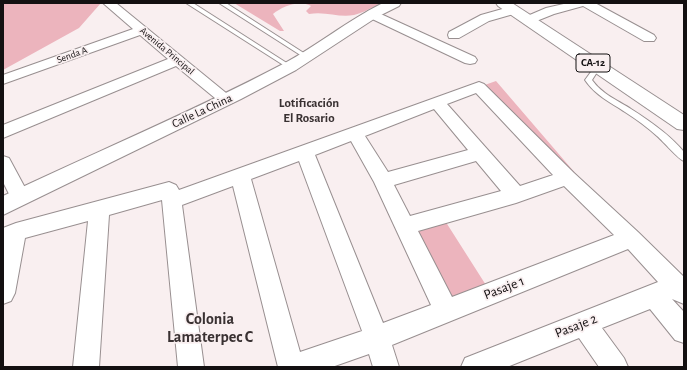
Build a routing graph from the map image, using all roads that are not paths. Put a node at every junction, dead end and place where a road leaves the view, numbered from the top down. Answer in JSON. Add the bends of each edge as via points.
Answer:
{"nodes":[{"id":1,"x":109,"y":3,"type":"edge"},
{"id":2,"x":189,"y":3,"type":"edge"},
{"id":3,"x":222,"y":3,"type":"edge"},
{"id":4,"x":394,"y":3,"type":"edge"},
{"id":5,"x":582,"y":3,"type":"edge"},
{"id":6,"x":586,"y":3,"type":"edge"},
{"id":7,"x":508,"y":6,"type":"edge"},
{"id":8,"x":372,"y":14,"type":"junction"},
{"id":9,"x":529,"y":20,"type":"junction"},
{"id":10,"x":142,"y":30,"type":"junction"},
{"id":11,"x":454,"y":35,"type":"dead end"},
{"id":12,"x":649,"y":38,"type":"dead end"},
{"id":13,"x":307,"y":57,"type":"junction"},
{"id":14,"x":177,"y":60,"type":"junction"},
{"id":15,"x":470,"y":60,"type":"dead end"},
{"id":16,"x":598,"y":66,"type":"junction"},
{"id":17,"x":290,"y":67,"type":"junction"},
{"id":18,"x":3,"y":80,"type":"edge"},
{"id":19,"x":226,"y":100,"type":"junction"},
{"id":20,"x":437,"y":102,"type":"junction"},
{"id":21,"x":684,"y":124,"type":"edge"},
{"id":22,"x":3,"y":132,"type":"edge"},
{"id":23,"x":355,"y":133,"type":"junction"},
{"id":24,"x":305,"y":152,"type":"junction"},
{"id":25,"x":480,"y":153,"type":"junction"},
{"id":26,"x":684,"y":158,"type":"edge"},
{"id":27,"x":3,"y":163,"type":"edge"},
{"id":28,"x":240,"y":175,"type":"junction"},
{"id":29,"x":567,"y":178,"type":"junction"},
{"id":30,"x":383,"y":181,"type":"junction"},
{"id":31,"x":516,"y":195,"type":"junction"},
{"id":32,"x":20,"y":197,"type":"junction"},
{"id":33,"x":172,"y":201,"type":"junction"},
{"id":34,"x":3,"y":206,"type":"edge"},
{"id":35,"x":99,"y":208,"type":"junction"},
{"id":36,"x":404,"y":226,"type":"junction"},
{"id":37,"x":10,"y":235,"type":"edge"},
{"id":38,"x":631,"y":238,"type":"junction"},
{"id":39,"x":680,"y":289,"type":"edge"},
{"id":40,"x":3,"y":293,"type":"edge"},
{"id":41,"x":654,"y":296,"type":"junction"},
{"id":42,"x":446,"y":310,"type":"junction"},
{"id":43,"x":583,"y":323,"type":"junction"},
{"id":44,"x":684,"y":332,"type":"edge"},
{"id":45,"x":377,"y":338,"type":"junction"},
{"id":46,"x":511,"y":360,"type":"edge"},
{"id":47,"x":86,"y":367,"type":"edge"},
{"id":48,"x":191,"y":367,"type":"edge"},
{"id":49,"x":291,"y":367,"type":"edge"},
{"id":50,"x":295,"y":367,"type":"edge"},
{"id":51,"x":386,"y":367,"type":"edge"},
{"id":52,"x":474,"y":367,"type":"edge"},
{"id":53,"x":615,"y":367,"type":"edge"}],
"edges":[{"from":1,"to":10,"type":"street","name":"Avenida Principal"},
{"from":2,"to":17,"type":"lane"},
{"from":3,"to":13,"type":"lane"},
{"from":4,"to":8,"type":"main road","name":"Calle La China"},
{"from":5,"to":9,"type":"street","via":[[550,11]]},
{"from":6,"to":12,"type":"street"},
{"from":7,"to":9,"type":"main road","number":"CA-12"},
{"from":7,"to":11,"type":"street"},
{"from":8,"to":13,"type":"main road","name":"Calle La China"},
{"from":8,"to":15,"type":"street"},
{"from":9,"to":16,"type":"main road","number":"CA-12"},
{"from":10,"to":14,"type":"street","name":"Avenida Principal"},
{"from":10,"to":18,"type":"street","name":"Senda A"},
{"from":13,"to":17,"type":"main road","name":"Calle La China"},
{"from":14,"to":19,"type":"street","name":"Avenida Principal"},
{"from":14,"to":22,"type":"street"},
{"from":16,"to":21,"type":"main road","number":"CA-12"},
{"from":16,"to":26,"type":"lane","via":[[588,80],[593,89],[634,114],[673,145]]},
{"from":17,"to":19,"type":"main road","name":"Calle La China"},
{"from":19,"to":32,"type":"main road","name":"Calle La China"},
{"from":20,"to":23,"type":"street"},
{"from":20,"to":25,"type":"street"},
{"from":20,"to":29,"type":"street","via":[[479,87]]},
{"from":23,"to":24,"type":"street"},
{"from":23,"to":30,"type":"street"},
{"from":24,"to":28,"type":"street"},
{"from":24,"to":45,"type":"street"},
{"from":25,"to":30,"type":"street"},
{"from":25,"to":31,"type":"street"},
{"from":27,"to":32,"type":"street"},
{"from":28,"to":33,"type":"street"},
{"from":28,"to":49,"type":"street"},
{"from":29,"to":31,"type":"street"},
{"from":29,"to":38,"type":"street"},
{"from":30,"to":36,"type":"street"},
{"from":31,"to":36,"type":"street"},
{"from":32,"to":34,"type":"main road","name":"Calle La China"},
{"from":33,"to":35,"type":"street","via":[[168,190]]},
{"from":33,"to":48,"type":"street"},
{"from":35,"to":37,"type":"street"},
{"from":35,"to":47,"type":"street"},
{"from":36,"to":42,"type":"street"},
{"from":37,"to":40,"type":"street"},
{"from":38,"to":39,"type":"street"},
{"from":38,"to":42,"type":"street","name":"Pasaje 1"},
{"from":39,"to":41,"type":"street","name":"Pasaje 2"},
{"from":41,"to":43,"type":"street","name":"Pasaje 2"},
{"from":41,"to":44,"type":"street"},
{"from":42,"to":45,"type":"street","name":"Pasaje 1"},
{"from":43,"to":46,"type":"street","name":"Pasaje 2"},
{"from":43,"to":53,"type":"street"},
{"from":45,"to":50,"type":"street","name":"Pasaje 1"},
{"from":45,"to":51,"type":"street"},
{"from":46,"to":52,"type":"street","name":"Pasaje 2"}]}
